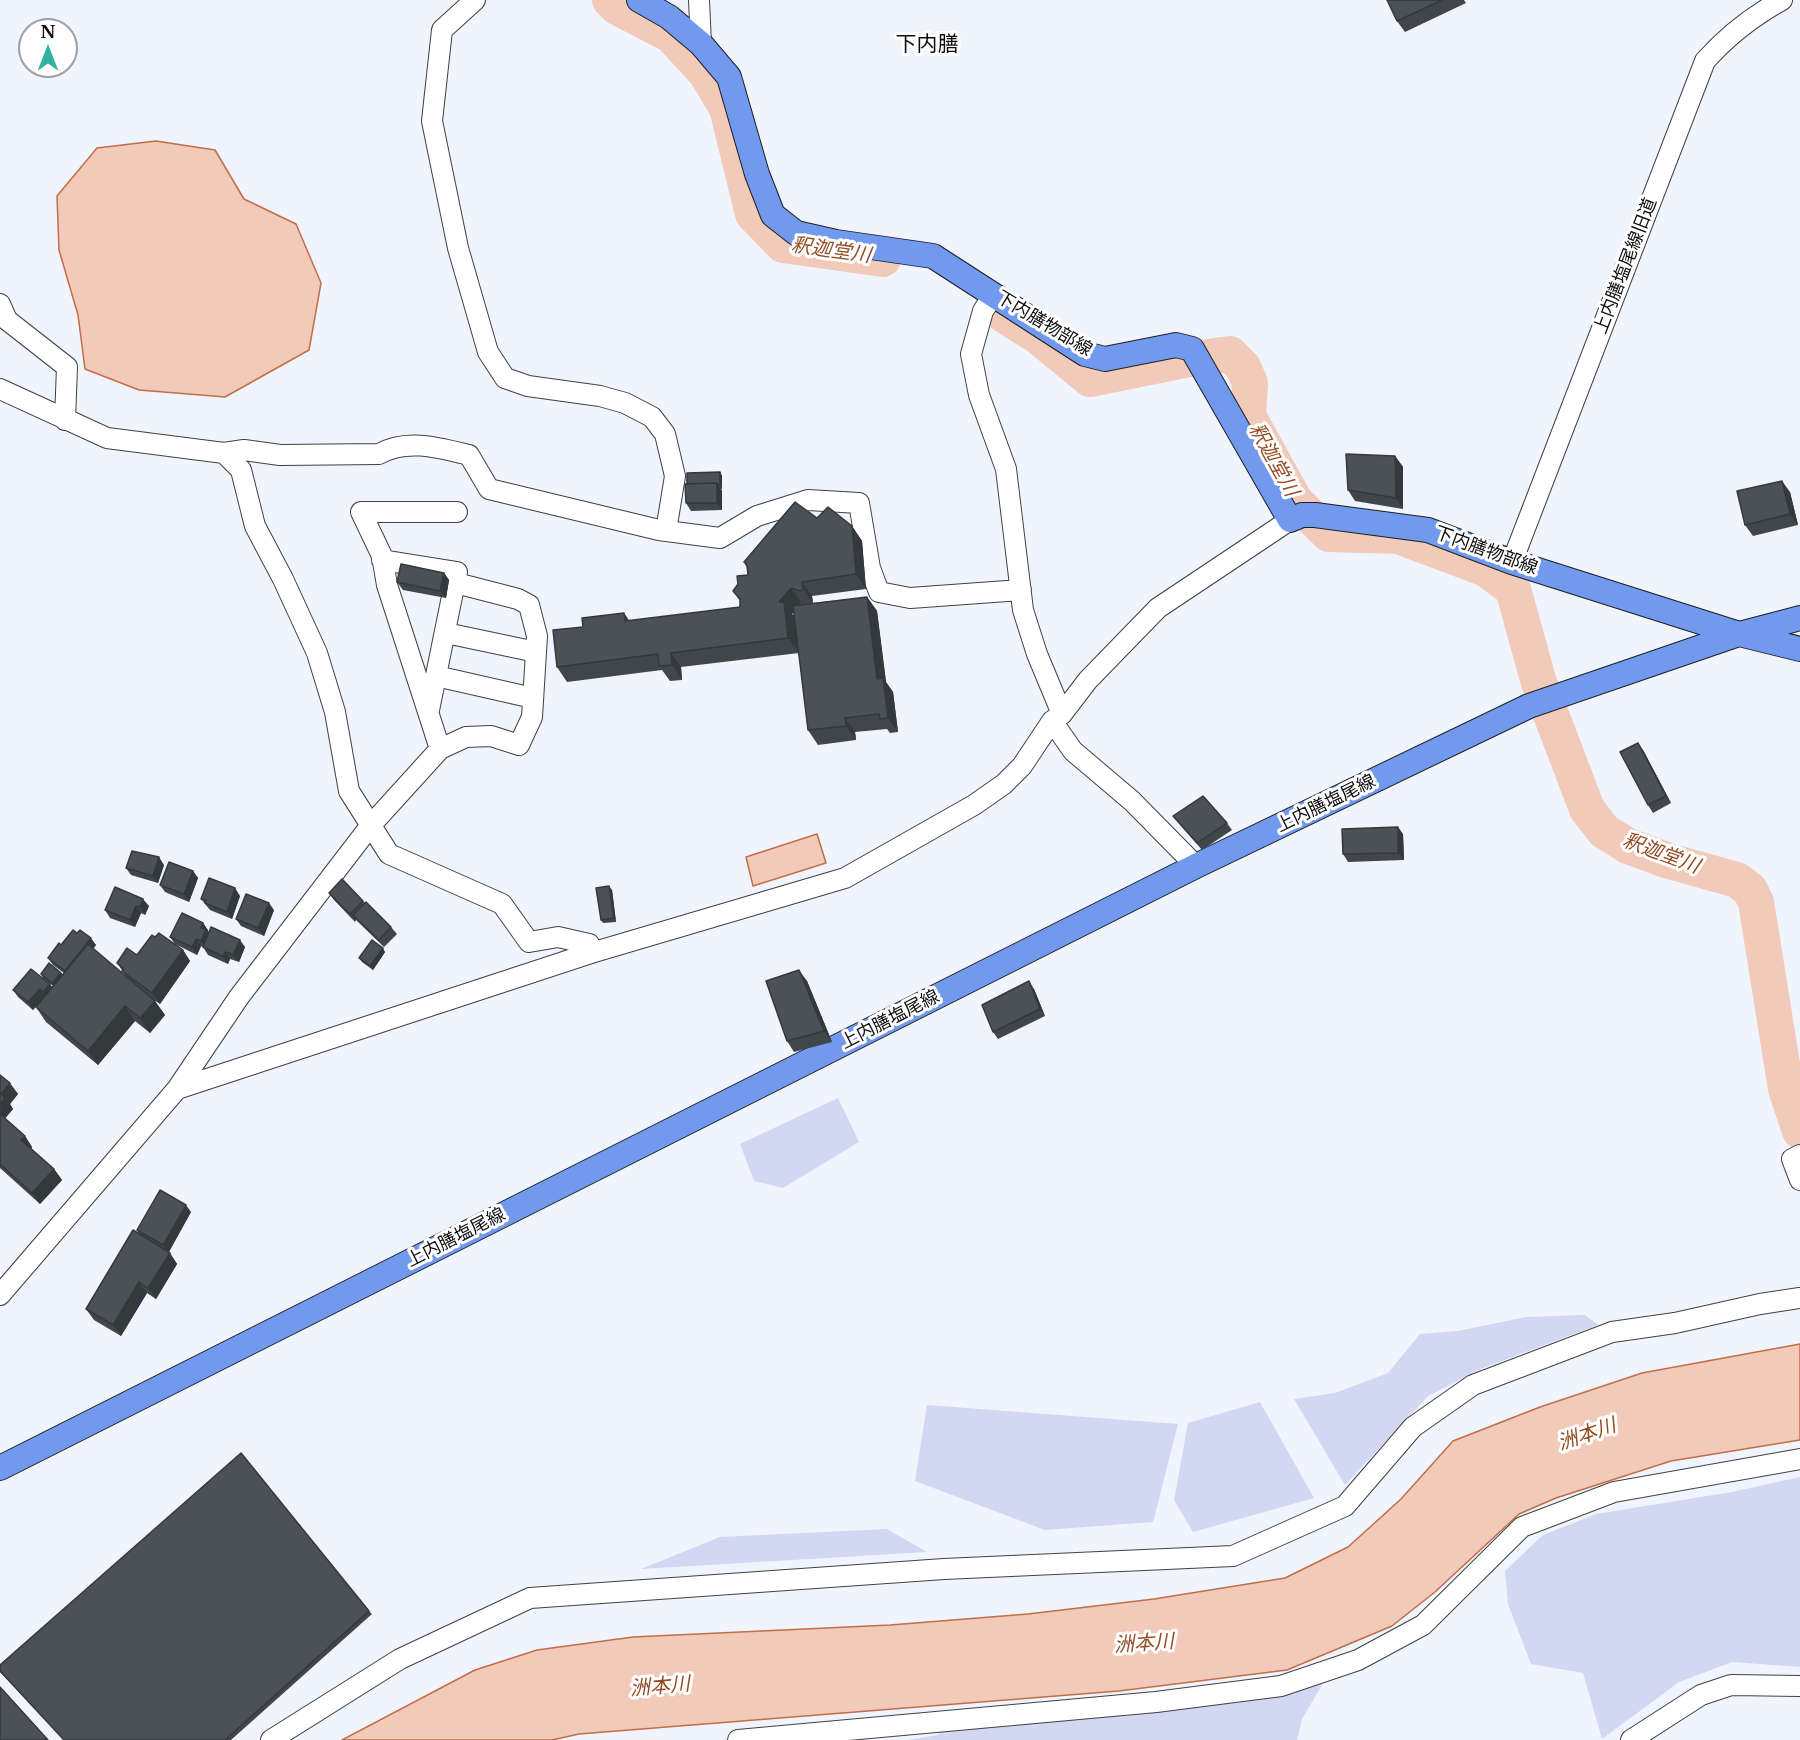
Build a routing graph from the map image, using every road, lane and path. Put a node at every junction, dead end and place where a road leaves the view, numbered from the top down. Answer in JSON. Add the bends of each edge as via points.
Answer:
{"nodes":[{"id":1,"x":475,"y":0,"type":"edge"},
{"id":2,"x":639,"y":0,"type":"edge"},
{"id":3,"x":699,"y":0,"type":"edge"},
{"id":4,"x":1782,"y":0,"type":"edge"},
{"id":5,"x":1747,"y":9,"type":"edge"},
{"id":6,"x":701,"y":44,"type":"junction"},
{"id":7,"x":990,"y":301,"type":"junction"},
{"id":8,"x":0,"y":304,"type":"edge"},
{"id":9,"x":0,"y":389,"type":"edge"},
{"id":10,"x":65,"y":420,"type":"junction"},
{"id":11,"x":224,"y":453,"type":"junction"},
{"id":12,"x":457,"y":512,"type":"dead end"},
{"id":13,"x":1303,"y":517,"type":"junction"},
{"id":14,"x":666,"y":531,"type":"junction"},
{"id":15,"x":382,"y":560,"type":"junction"},
{"id":16,"x":1512,"y":562,"type":"junction"},
{"id":17,"x":456,"y":583,"type":"junction"},
{"id":18,"x":1021,"y":590,"type":"junction"},
{"id":19,"x":1800,"y":618,"type":"edge"},
{"id":20,"x":446,"y":633,"type":"junction"},
{"id":21,"x":1739,"y":634,"type":"junction"},
{"id":22,"x":1800,"y":649,"type":"edge"},
{"id":23,"x":536,"y":652,"type":"junction"},
{"id":24,"x":436,"y":676,"type":"junction"},
{"id":25,"x":533,"y":698,"type":"junction"},
{"id":26,"x":428,"y":713,"type":"junction"},
{"id":27,"x":1057,"y":718,"type":"junction"},
{"id":28,"x":440,"y":749,"type":"junction"},
{"id":29,"x":371,"y":825,"type":"junction"},
{"id":30,"x":1196,"y":866,"type":"junction"},
{"id":31,"x":591,"y":953,"type":"junction"},
{"id":32,"x":177,"y":1089,"type":"junction"},
{"id":33,"x":1796,"y":1157,"type":"edge"},
{"id":34,"x":1800,"y":1180,"type":"edge"},
{"id":35,"x":0,"y":1295,"type":"edge"},
{"id":36,"x":1800,"y":1298,"type":"edge"},
{"id":37,"x":1800,"y":1459,"type":"edge"},
{"id":38,"x":0,"y":1468,"type":"edge"},
{"id":39,"x":1800,"y":1686,"type":"edge"},
{"id":40,"x":271,"y":1740,"type":"edge"},
{"id":41,"x":738,"y":1740,"type":"edge"},
{"id":42,"x":1631,"y":1740,"type":"edge"}],
"edges":[{"from":1,"to":14,"type":"street","via":[[442,30],[432,121],[458,248],[488,352],[505,378],[528,386],[600,396],[652,417],[665,434],[675,476]]},
{"from":2,"to":6,"type":"main road","name":"下内膳物部線","via":[[669,16]]},
{"from":3,"to":6,"type":"street"},
{"from":4,"to":5,"type":"street","name":"上内膳塩尾線旧道"},
{"from":5,"to":16,"type":"street","name":"上内膳塩尾線旧道","via":[[1705,61]]},
{"from":6,"to":7,"type":"main road","name":"下内膳物部線","via":[[729,77],[756,174],[773,215],[796,232],[933,256]]},
{"from":7,"to":13,"type":"main road","name":"下内膳物部線","via":[[1085,354],[1105,359],[1176,345],[1198,358]]},
{"from":7,"to":18,"type":"street","via":[[971,354],[979,396],[1006,469]]},
{"from":8,"to":10,"type":"street","via":[[7,320],[67,367]]},
{"from":9,"to":10,"type":"street"},
{"from":10,"to":11,"type":"street","via":[[107,438]]},
{"from":11,"to":14,"type":"street","via":[[244,450],[280,455],[379,454],[393,446],[430,446],[469,454],[489,489]]},
{"from":11,"to":29,"type":"street","via":[[241,470],[255,526],[317,653],[335,712],[349,791]]},
{"from":12,"to":15,"type":"street","via":[[361,512]]},
{"from":13,"to":16,"type":"main road","name":"下内膳物部線","via":[[1428,530]]},
{"from":13,"to":27,"type":"street","via":[[1158,608]]},
{"from":14,"to":18,"type":"street","via":[[720,538],[756,516],[808,500],[859,503],[870,568],[879,592],[910,598]]},
{"from":15,"to":17,"type":"street","via":[[456,572]]},
{"from":15,"to":26,"type":"street"},
{"from":16,"to":21,"type":"main road","name":"下内膳物部線"},
{"from":17,"to":20,"type":"street"},
{"from":17,"to":23,"type":"street","via":[[530,605],[537,636]]},
{"from":18,"to":27,"type":"street","via":[[1023,610]]},
{"from":19,"to":21,"type":"main road","name":"上内膳塩尾線"},
{"from":20,"to":23,"type":"street"},
{"from":20,"to":24,"type":"street"},
{"from":21,"to":22,"type":"main road","name":"下内膳物部線"},
{"from":21,"to":30,"type":"main road","name":"上内膳塩尾線","via":[[1529,706]]},
{"from":23,"to":25,"type":"street"},
{"from":24,"to":25,"type":"street"},
{"from":24,"to":26,"type":"street"},
{"from":25,"to":28,"type":"street","via":[[532,717],[519,745],[491,736],[466,737]]},
{"from":26,"to":28,"type":"street"},
{"from":27,"to":30,"type":"street","via":[[1073,751],[1132,801]]},
{"from":27,"to":31,"type":"street","via":[[1005,784],[845,878]]},
{"from":28,"to":29,"type":"street"},
{"from":29,"to":31,"type":"street","via":[[388,854],[502,904],[530,942],[558,937],[590,944]]},
{"from":29,"to":32,"type":"street","via":[[238,997]]},
{"from":30,"to":38,"type":"main road","name":"上内膳塩尾線"},
{"from":31,"to":32,"type":"street"},
{"from":32,"to":35,"type":"street"},
{"from":33,"to":34,"type":"street"},
{"from":36,"to":40,"type":"street","via":[[1612,1332],[1473,1385],[1413,1427],[1345,1506],[1233,1556],[944,1569],[530,1598],[400,1659]]},
{"from":37,"to":41,"type":"street","via":[[1614,1492],[1522,1527],[1423,1625],[1358,1660],[1281,1686],[1156,1702]]},
{"from":39,"to":42,"type":"street","via":[[1731,1685],[1701,1695]]}]}
